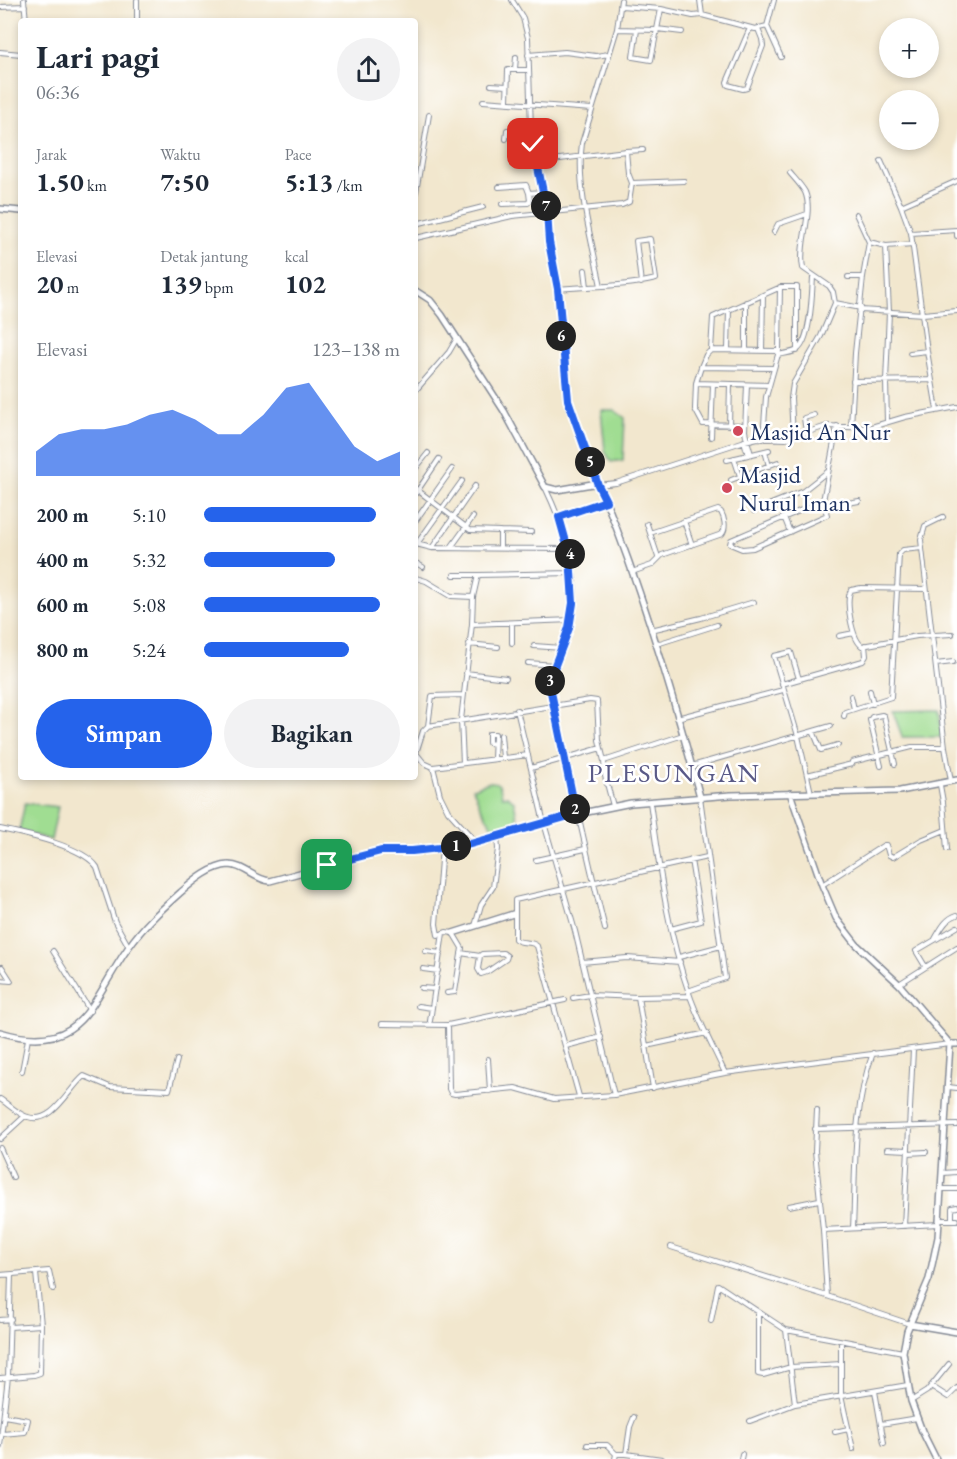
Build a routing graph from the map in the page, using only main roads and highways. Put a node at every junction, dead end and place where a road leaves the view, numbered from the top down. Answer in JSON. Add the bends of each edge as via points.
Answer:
{"nodes":[{"id":1,"x":0,"y":209,"type":"edge"},
{"id":2,"x":18,"y":211,"type":"edge"},
{"id":3,"x":418,"y":293,"type":"edge"},
{"id":4,"x":954,"y":781,"type":"edge"},
{"id":5,"x":789,"y":793,"type":"junction"},
{"id":6,"x":700,"y":797,"type":"junction"},
{"id":7,"x":513,"y":914,"type":"road end"},
{"id":8,"x":453,"y":933,"type":"road end"},
{"id":9,"x":0,"y":1032,"type":"edge"},
{"id":10,"x":954,"y":1044,"type":"edge"},
{"id":11,"x":910,"y":1324,"type":"junction"},
{"id":12,"x":957,"y":1332,"type":"edge"},
{"id":13,"x":936,"y":1459,"type":"edge"}],
"edges":[{"from":1,"to":2,"type":"main road"},
{"from":3,"to":6,"type":"main road","via":[[434,305],[504,411],[545,487],[557,490],[598,485],[632,572]]},
{"from":4,"to":5,"type":"main road","via":[[900,791]]},
{"from":5,"to":6,"type":"main road"},
{"from":5,"to":10,"type":"main road","via":[[822,885],[844,929]]},
{"from":6,"to":9,"type":"main road","via":[[576,814],[477,843],[381,851],[266,881],[237,866],[220,867],[196,879],[154,917],[129,947],[90,1011],[71,1029],[46,1039]]},
{"from":7,"to":8,"type":"main road"},
{"from":10,"to":11,"type":"main road","via":[[940,1222],[929,1279]]},
{"from":11,"to":12,"type":"main road"},
{"from":11,"to":13,"type":"main road","via":[[903,1352],[911,1401]]}]}
